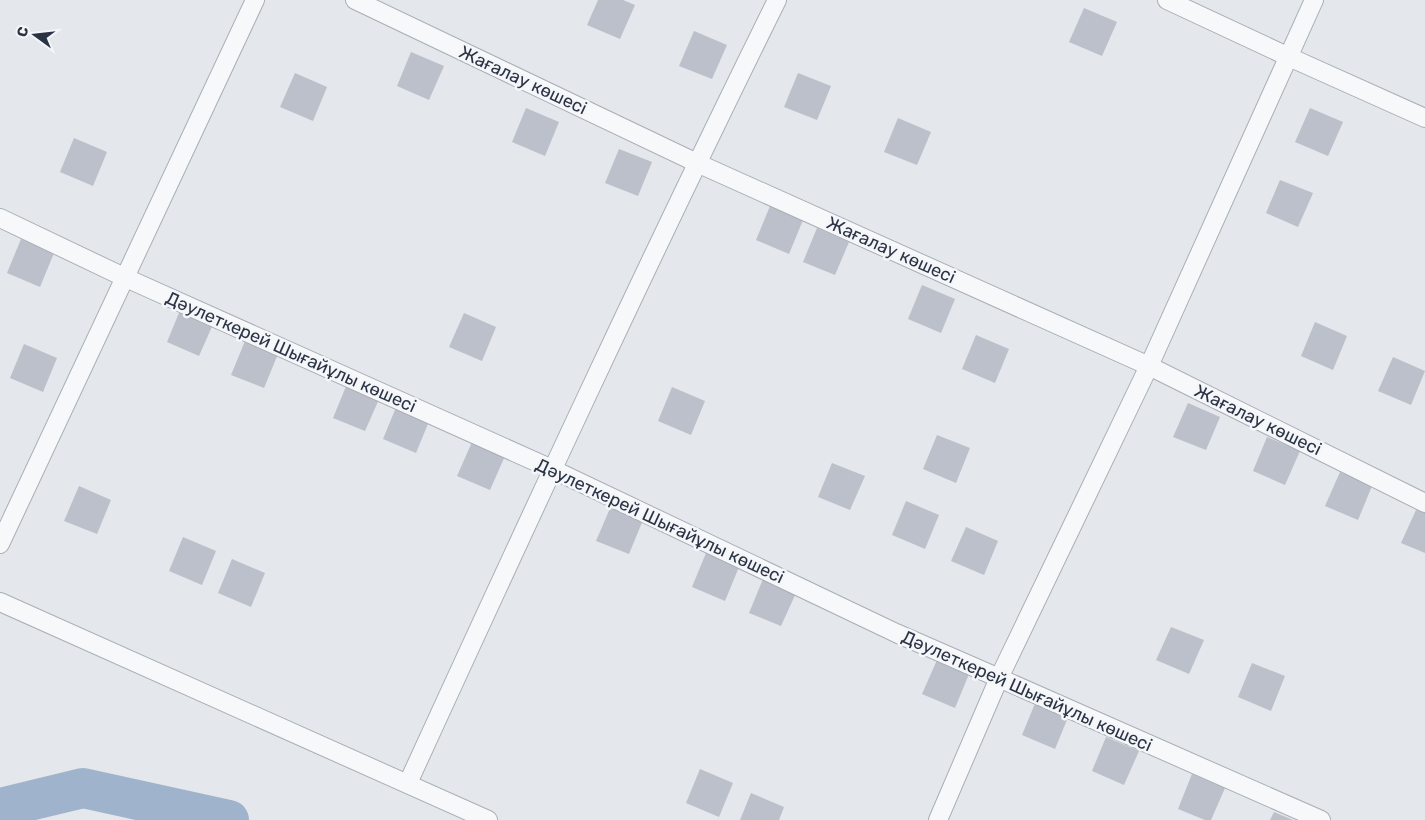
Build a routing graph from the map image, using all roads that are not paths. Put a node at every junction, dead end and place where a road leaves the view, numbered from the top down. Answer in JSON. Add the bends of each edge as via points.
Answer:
{"nodes":[{"id":1,"x":255,"y":0,"type":"edge"},
{"id":2,"x":355,"y":0,"type":"edge"},
{"id":3,"x":777,"y":0,"type":"edge"},
{"id":4,"x":1167,"y":0,"type":"edge"},
{"id":5,"x":1314,"y":0,"type":"edge"},
{"id":6,"x":1289,"y":57,"type":"junction"},
{"id":7,"x":1425,"y":118,"type":"edge"},
{"id":8,"x":697,"y":163,"type":"junction"},
{"id":9,"x":0,"y":218,"type":"edge"},
{"id":10,"x":126,"y":278,"type":"junction"},
{"id":11,"x":1149,"y":366,"type":"junction"},
{"id":12,"x":552,"y":469,"type":"junction"},
{"id":13,"x":1425,"y":503,"type":"edge"},
{"id":14,"x":0,"y":544,"type":"edge"},
{"id":15,"x":0,"y":602,"type":"edge"},
{"id":16,"x":999,"y":678,"type":"junction"},
{"id":17,"x":408,"y":783,"type":"junction"},
{"id":18,"x":488,"y":820,"type":"edge"},
{"id":19,"x":938,"y":820,"type":"edge"},
{"id":20,"x":1321,"y":820,"type":"edge"}],
"edges":[{"from":1,"to":10,"type":"street"},
{"from":2,"to":8,"type":"street","name":"Жағалау көшесі"},
{"from":3,"to":8,"type":"street"},
{"from":4,"to":6,"type":"street"},
{"from":5,"to":6,"type":"street"},
{"from":6,"to":7,"type":"street"},
{"from":6,"to":11,"type":"street"},
{"from":8,"to":11,"type":"street","name":"Жағалау көшесі"},
{"from":8,"to":12,"type":"street"},
{"from":9,"to":10,"type":"street","name":"Дәулеткерей Шығайұлы көшесі"},
{"from":10,"to":12,"type":"street","name":"Дәулеткерей Шығайұлы көшесі"},
{"from":10,"to":14,"type":"street"},
{"from":11,"to":13,"type":"street","name":"Жағалау көшесі"},
{"from":11,"to":16,"type":"street"},
{"from":12,"to":16,"type":"street","name":"Дәулеткерей Шығайұлы көшесі","via":[[896,633]]},
{"from":12,"to":17,"type":"street"},
{"from":15,"to":17,"type":"street"},
{"from":16,"to":19,"type":"street"},
{"from":16,"to":20,"type":"street","name":"Дәулеткерей Шығайұлы көшесі"},
{"from":17,"to":18,"type":"street"}]}
